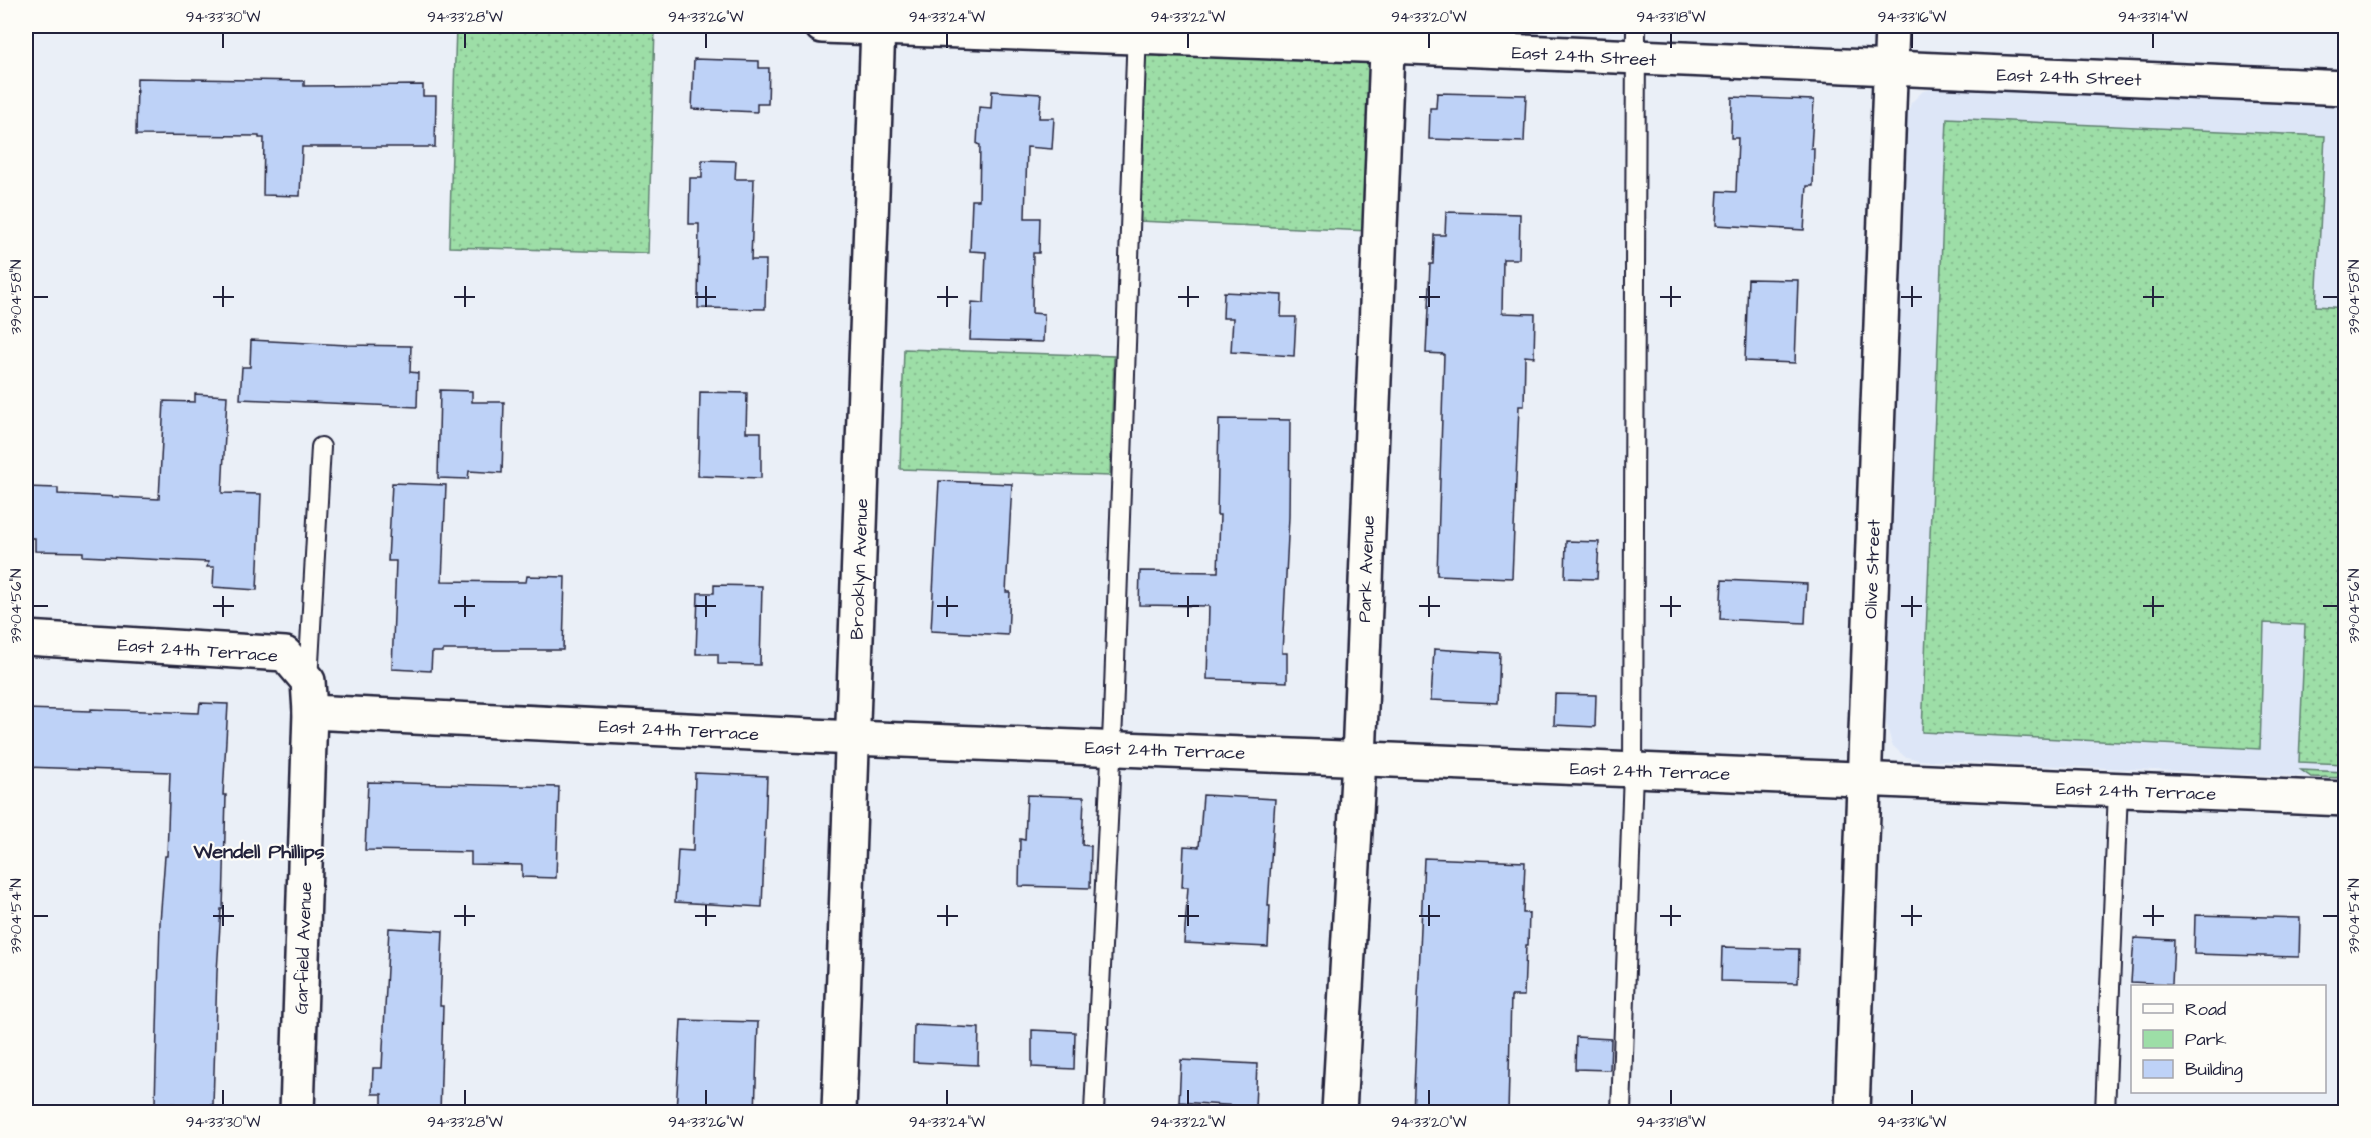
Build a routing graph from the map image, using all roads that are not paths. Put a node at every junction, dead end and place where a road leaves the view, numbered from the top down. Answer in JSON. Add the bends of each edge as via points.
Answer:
{"nodes":[{"id":1,"x":822,"y":26,"type":"edge"},
{"id":2,"x":1636,"y":26,"type":"edge"},
{"id":3,"x":1892,"y":26,"type":"edge"},
{"id":4,"x":878,"y":27,"type":"edge"},
{"id":5,"x":1137,"y":32,"type":"edge"},
{"id":6,"x":1388,"y":36,"type":"edge"},
{"id":7,"x":1635,"y":58,"type":"junction"},
{"id":8,"x":1890,"y":70,"type":"junction"},
{"id":9,"x":2346,"y":88,"type":"edge"},
{"id":10,"x":321,"y":447,"type":"dead end"},
{"id":11,"x":26,"y":638,"type":"edge"},
{"id":12,"x":309,"y":697,"type":"junction"},
{"id":13,"x":853,"y":738,"type":"junction"},
{"id":14,"x":1112,"y":748,"type":"junction"},
{"id":15,"x":1359,"y":759,"type":"junction"},
{"id":16,"x":1633,"y":771,"type":"junction"},
{"id":17,"x":1864,"y":780,"type":"junction"},
{"id":18,"x":2118,"y":790,"type":"junction"},
{"id":19,"x":2346,"y":799,"type":"edge"},
{"id":20,"x":297,"y":1113,"type":"edge"},
{"id":21,"x":839,"y":1113,"type":"edge"},
{"id":22,"x":1094,"y":1113,"type":"edge"},
{"id":23,"x":1339,"y":1113,"type":"edge"},
{"id":24,"x":1621,"y":1113,"type":"edge"},
{"id":25,"x":1852,"y":1113,"type":"edge"},
{"id":26,"x":2104,"y":1113,"type":"edge"}],
"edges":[{"from":1,"to":4,"type":"street","name":"East 24th Street"},
{"from":2,"to":7,"type":"lane"},
{"from":3,"to":8,"type":"street","name":"Olive Street"},
{"from":4,"to":5,"type":"street","name":"East 24th Street"},
{"from":4,"to":13,"type":"street","name":"Brooklyn Avenue"},
{"from":5,"to":6,"type":"street","name":"East 24th Street"},
{"from":5,"to":14,"type":"lane"},
{"from":6,"to":7,"type":"street","name":"East 24th Street"},
{"from":6,"to":15,"type":"street","name":"Park Avenue"},
{"from":7,"to":8,"type":"street","name":"East 24th Street"},
{"from":7,"to":16,"type":"lane"},
{"from":8,"to":9,"type":"street","name":"East 24th Street"},
{"from":8,"to":17,"type":"street","name":"Olive Street"},
{"from":10,"to":12,"type":"lane"},
{"from":11,"to":12,"type":"street","name":"East 24th Terrace","via":[[285,654]]},
{"from":12,"to":13,"type":"street","name":"East 24th Terrace"},
{"from":12,"to":20,"type":"street","name":"Garfield Avenue"},
{"from":13,"to":14,"type":"street","name":"East 24th Terrace"},
{"from":13,"to":21,"type":"street","name":"Brooklyn Avenue"},
{"from":14,"to":15,"type":"street","name":"East 24th Terrace"},
{"from":14,"to":22,"type":"lane"},
{"from":15,"to":16,"type":"street","name":"East 24th Terrace"},
{"from":15,"to":23,"type":"street","name":"Park Avenue"},
{"from":16,"to":17,"type":"street","name":"East 24th Terrace"},
{"from":16,"to":24,"type":"lane"},
{"from":17,"to":18,"type":"street","name":"East 24th Terrace"},
{"from":17,"to":25,"type":"street","name":"Olive Street"},
{"from":18,"to":19,"type":"street","name":"East 24th Terrace"},
{"from":18,"to":26,"type":"lane"}]}
